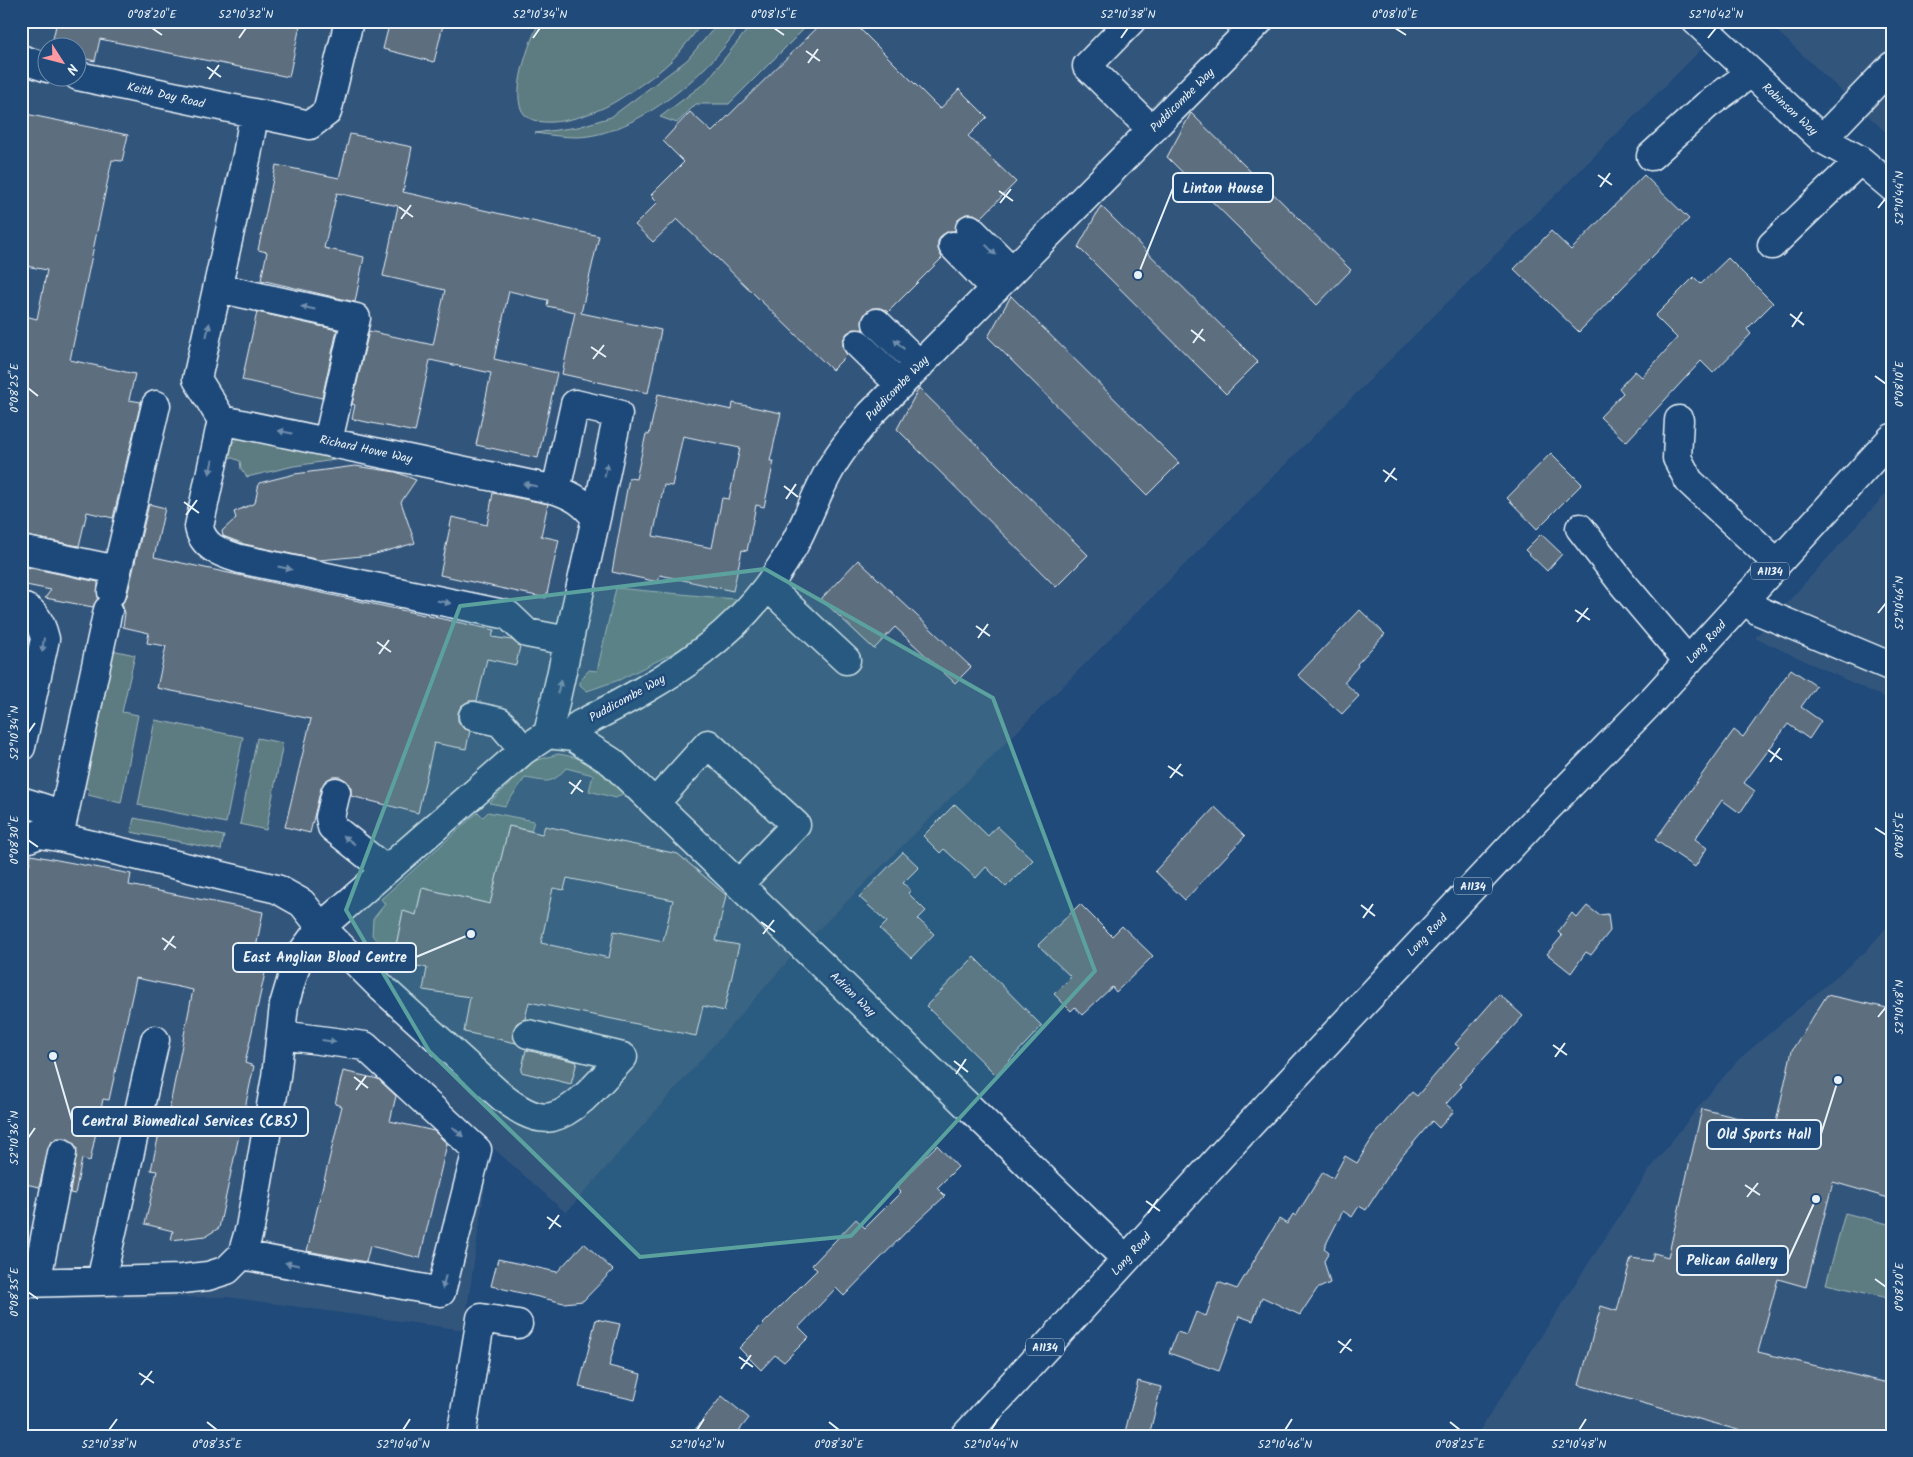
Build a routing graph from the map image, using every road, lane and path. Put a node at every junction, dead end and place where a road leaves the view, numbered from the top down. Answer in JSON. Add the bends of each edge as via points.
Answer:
{"nodes":[{"id":1,"x":349,"y":21,"type":"edge"},
{"id":2,"x":1131,"y":21,"type":"edge"},
{"id":3,"x":1259,"y":21,"type":"edge"},
{"id":4,"x":1696,"y":21,"type":"edge"},
{"id":5,"x":21,"y":59,"type":"edge"},
{"id":6,"x":38,"y":65,"type":"edge"},
{"id":7,"x":1892,"y":66,"type":"edge"},
{"id":8,"x":1751,"y":73,"type":"junction"},
{"id":9,"x":88,"y":78,"type":"edge"},
{"id":10,"x":254,"y":115,"type":"junction"},
{"id":11,"x":1152,"y":130,"type":"junction"},
{"id":12,"x":1822,"y":139,"type":"junction"},
{"id":13,"x":1651,"y":156,"type":"dead end"},
{"id":14,"x":1860,"y":160,"type":"junction"},
{"id":15,"x":1892,"y":187,"type":"edge"},
{"id":16,"x":962,"y":238,"type":"dead end"},
{"id":17,"x":1772,"y":245,"type":"dead end"},
{"id":18,"x":1004,"y":280,"type":"junction"},
{"id":19,"x":218,"y":288,"type":"junction"},
{"id":20,"x":878,"y":323,"type":"dead end"},
{"id":21,"x":858,"y":344,"type":"dead end"},
{"id":22,"x":920,"y":365,"type":"junction"},
{"id":23,"x":900,"y":385,"type":"junction"},
{"id":24,"x":156,"y":405,"type":"dead end"},
{"id":25,"x":222,"y":420,"type":"junction"},
{"id":26,"x":1679,"y":420,"type":"dead end"},
{"id":27,"x":1892,"y":438,"type":"edge"},
{"id":28,"x":328,"y":441,"type":"junction"},
{"id":29,"x":556,"y":490,"type":"junction"},
{"id":30,"x":596,"y":518,"type":"junction"},
{"id":31,"x":1580,"y":528,"type":"dead end"},
{"id":32,"x":21,"y":550,"type":"edge"},
{"id":33,"x":1777,"y":563,"type":"junction"},
{"id":34,"x":768,"y":587,"type":"junction"},
{"id":35,"x":112,"y":591,"type":"junction"},
{"id":36,"x":1745,"y":599,"type":"junction"},
{"id":37,"x":21,"y":607,"type":"edge"},
{"id":38,"x":568,"y":641,"type":"junction"},
{"id":39,"x":846,"y":660,"type":"dead end"},
{"id":40,"x":1688,"y":661,"type":"junction"},
{"id":41,"x":1892,"y":668,"type":"edge"},
{"id":42,"x":473,"y":716,"type":"dead end"},
{"id":43,"x":560,"y":736,"type":"junction"},
{"id":44,"x":21,"y":747,"type":"edge"},
{"id":45,"x":524,"y":750,"type":"junction"},
{"id":46,"x":336,"y":792,"type":"dead end"},
{"id":47,"x":21,"y":801,"type":"edge"},
{"id":48,"x":655,"y":802,"type":"junction"},
{"id":49,"x":59,"y":836,"type":"junction"},
{"id":50,"x":21,"y":841,"type":"edge"},
{"id":51,"x":386,"y":870,"type":"junction"},
{"id":52,"x":740,"y":883,"type":"junction"},
{"id":53,"x":321,"y":927,"type":"junction"},
{"id":54,"x":528,"y":1034,"type":"dead end"},
{"id":55,"x":281,"y":1035,"type":"junction"},
{"id":56,"x":155,"y":1040,"type":"dead end"},
{"id":57,"x":62,"y":1154,"type":"dead end"},
{"id":58,"x":242,"y":1254,"type":"junction"},
{"id":59,"x":1126,"y":1259,"type":"junction"},
{"id":60,"x":101,"y":1281,"type":"junction"},
{"id":61,"x":29,"y":1283,"type":"edge"},
{"id":62,"x":518,"y":1324,"type":"dead end"},
{"id":63,"x":461,"y":1436,"type":"edge"},
{"id":64,"x":965,"y":1436,"type":"edge"}],
"edges":[{"from":1,"to":10,"type":"main road","name":"Keith Day Road","via":[[326,112],[310,125]]},
{"from":2,"to":11,"type":"main road","via":[[1087,66]]},
{"from":3,"to":11,"type":"main road","name":"Puddicombe Way"},
{"from":4,"to":8,"type":"main road","name":"Robinson Way"},
{"from":5,"to":6,"type":"main road"},
{"from":7,"to":12,"type":"main road"},
{"from":8,"to":12,"type":"main road","name":"Robinson Way"},
{"from":8,"to":13,"type":"main road","via":[[1707,105]]},
{"from":9,"to":10,"type":"main road","name":"Keith Day Road"},
{"from":10,"to":19,"type":"main road"},
{"from":11,"to":18,"type":"main road","name":"Puddicombe Way"},
{"from":12,"to":14,"type":"main road","name":"Robinson Way"},
{"from":14,"to":15,"type":"main road","name":"Robinson Way"},
{"from":14,"to":17,"type":"main road"},
{"from":16,"to":18,"type":"main road","one_way":true},
{"from":18,"to":22,"type":"main road","name":"Puddicombe Way"},
{"from":25,"to":19,"type":"main road","one_way":true,"via":[[197,379]]},
{"from":28,"to":19,"type":"main road","one_way":true,"via":[[356,318]]},
{"from":22,"to":20,"type":"main road","one_way":true},
{"from":21,"to":23,"type":"main road"},
{"from":22,"to":23,"type":"main road","name":"Puddicombe Way"},
{"from":23,"to":34,"type":"main road","name":"Puddicombe Way","via":[[853,436],[832,466],[794,546]]},
{"from":24,"to":35,"type":"main road"},
{"from":28,"to":25,"type":"main road","name":"Richard Howe Way","one_way":true},
{"from":25,"to":38,"type":"main road","one_way":true,"via":[[199,527],[201,536],[215,550],[240,559],[508,615],[527,633]]},
{"from":26,"to":33,"type":"main road","via":[[1677,458],[1689,481]]},
{"from":27,"to":33,"type":"main road","name":"Long Road","number":"A1134"},
{"from":29,"to":28,"type":"main road","name":"Richard Howe Way","one_way":true},
{"from":29,"to":30,"type":"main road","name":"Richard Howe Way","via":[[582,502]]},
{"from":30,"to":29,"type":"main road","one_way":true,"via":[[618,414],[575,404]]},
{"from":30,"to":38,"type":"main road"},
{"from":31,"to":40,"type":"main road"},
{"from":32,"to":35,"type":"main road"},
{"from":33,"to":36,"type":"main road","name":"Long Road","number":"A1134"},
{"from":34,"to":39,"type":"main road"},
{"from":34,"to":43,"type":"main road","name":"Puddicombe Way","via":[[733,628],[687,664]]},
{"from":35,"to":49,"type":"main road"},
{"from":36,"to":40,"type":"main road","name":"Long Road","number":"A1134"},
{"from":36,"to":41,"type":"main road","via":[[1759,611]]},
{"from":37,"to":44,"type":"main road","one_way":true,"via":[[40,621],[45,639]]},
{"from":43,"to":38,"type":"main road","one_way":true},
{"from":40,"to":59,"type":"main road","name":"Long Road","number":"A1134"},
{"from":42,"to":45,"type":"main road","via":[[500,722]]},
{"from":43,"to":45,"type":"main road","name":"Puddicombe Way"},
{"from":43,"to":48,"type":"main road","name":"Adrian Way","via":[[612,762]]},
{"from":45,"to":51,"type":"main road","name":"Puddicombe Way"},
{"from":51,"to":46,"type":"main road","one_way":true,"via":[[332,827],[330,816]]},
{"from":47,"to":49,"type":"main road","via":[[46,809]]},
{"from":48,"to":52,"type":"main road","name":"Adrian Way"},
{"from":48,"to":52,"type":"main road","via":[[708,744],[796,825]]},
{"from":49,"to":50,"type":"main road","via":[[39,834]]},
{"from":49,"to":53,"type":"main road","via":[[277,889],[302,903]]},
{"from":51,"to":53,"type":"main road","name":"Puddicombe Way"},
{"from":52,"to":59,"type":"main road","name":"Adrian Way"},
{"from":53,"to":54,"type":"main road","via":[[383,989],[518,1109],[536,1116],[551,1117],[567,1110],[594,1088],[623,1056]]},
{"from":53,"to":55,"type":"main road","name":"Puddicombe Way","via":[[298,958],[284,1005]]},
{"from":55,"to":58,"type":"main road","name":"Puddicombe Way","via":[[250,1228]]},
{"from":55,"to":58,"type":"main road","one_way":true,"via":[[364,1046],[477,1150],[441,1292]]},
{"from":56,"to":60,"type":"main road"},
{"from":57,"to":61,"type":"main road"},
{"from":58,"to":60,"type":"main road","via":[[227,1270],[208,1276]]},
{"from":59,"to":64,"type":"main road","name":"Long Road","number":"A1134"},
{"from":60,"to":61,"type":"main road"},
{"from":62,"to":63,"type":"main road","via":[[481,1318]]}]}
